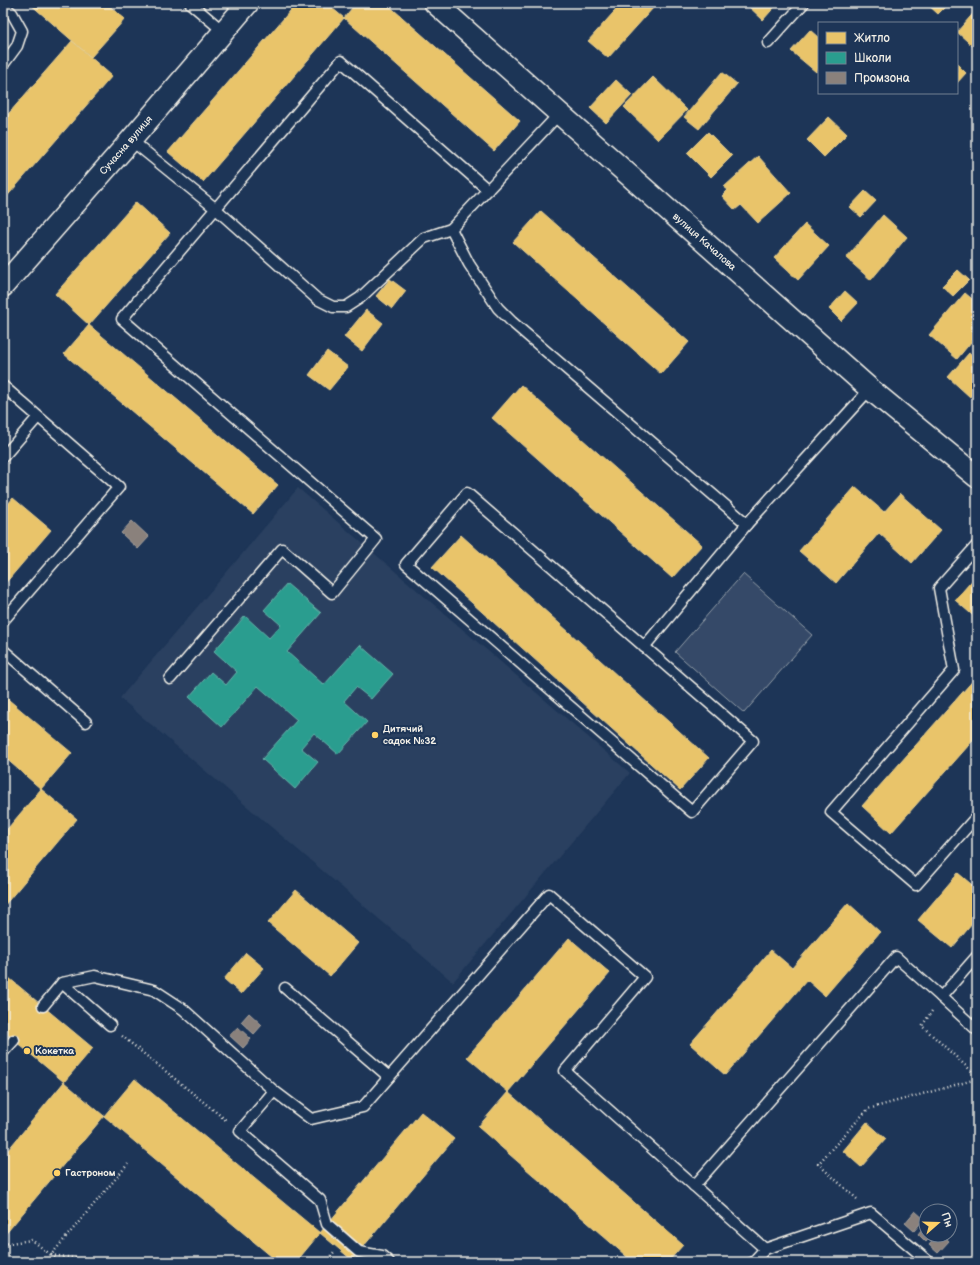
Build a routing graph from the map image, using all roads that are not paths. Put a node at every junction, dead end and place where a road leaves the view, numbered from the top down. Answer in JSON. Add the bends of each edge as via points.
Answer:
{"nodes":[{"id":1,"x":190,"y":3,"type":"edge"},
{"id":2,"x":248,"y":3,"type":"edge"},
{"id":3,"x":435,"y":3,"type":"edge"},
{"id":4,"x":804,"y":3,"type":"edge"},
{"id":5,"x":3,"y":5,"type":"edge"},
{"id":6,"x":224,"y":32,"type":"junction"},
{"id":7,"x":768,"y":43,"type":"dead end"},
{"id":8,"x":3,"y":65,"type":"edge"},
{"id":9,"x":560,"y":114,"type":"junction"},
{"id":10,"x":131,"y":140,"type":"junction"},
{"id":11,"x":488,"y":190,"type":"junction"},
{"id":12,"x":216,"y":209,"type":"junction"},
{"id":13,"x":450,"y":229,"type":"junction"},
{"id":14,"x":3,"y":286,"type":"edge"},
{"id":15,"x":3,"y":386,"type":"edge"},
{"id":16,"x":870,"y":389,"type":"junction"},
{"id":17,"x":38,"y":416,"type":"junction"},
{"id":18,"x":3,"y":457,"type":"edge"},
{"id":19,"x":977,"y":477,"type":"edge"},
{"id":20,"x":747,"y":524,"type":"junction"},
{"id":21,"x":977,"y":545,"type":"edge"},
{"id":22,"x":3,"y":621,"type":"edge"},
{"id":23,"x":644,"y":647,"type":"junction"},
{"id":24,"x":3,"y":650,"type":"edge"},
{"id":25,"x":170,"y":678,"type":"dead end"},
{"id":26,"x":86,"y":722,"type":"dead end"},
{"id":27,"x":977,"y":816,"type":"edge"},
{"id":28,"x":977,"y":956,"type":"edge"},
{"id":29,"x":62,"y":983,"type":"junction"},
{"id":30,"x":285,"y":988,"type":"dead end"},
{"id":31,"x":941,"y":997,"type":"junction"},
{"id":32,"x":43,"y":1006,"type":"dead end"},
{"id":33,"x":110,"y":1025,"type":"road end"},
{"id":34,"x":977,"y":1030,"type":"edge"},
{"id":35,"x":14,"y":1040,"type":"dead end"},
{"id":36,"x":3,"y":1052,"type":"edge"},
{"id":37,"x":389,"y":1077,"type":"junction"},
{"id":38,"x":274,"y":1091,"type":"junction"},
{"id":39,"x":694,"y":1186,"type":"junction"},
{"id":40,"x":765,"y":1249,"type":"junction"},
{"id":41,"x":389,"y":1262,"type":"edge"},
{"id":42,"x":753,"y":1262,"type":"edge"},
{"id":43,"x":929,"y":1262,"type":"edge"}],
"edges":[{"from":1,"to":6,"type":"lane"},
{"from":2,"to":6,"type":"street","name":"Сучасна вулиця"},
{"from":3,"to":9,"type":"street","name":"вулиця Качалова"},
{"from":4,"to":7,"type":"lane"},
{"from":5,"to":8,"type":"lane","via":[[12,13],[22,31],[17,46]]},
{"from":6,"to":10,"type":"street","name":"Сучасна вулиця"},
{"from":9,"to":11,"type":"lane"},
{"from":9,"to":16,"type":"street","name":"вулиця Качалова"},
{"from":10,"to":12,"type":"lane"},
{"from":10,"to":14,"type":"street","name":"Сучасна вулиця"},
{"from":11,"to":12,"type":"lane","via":[[341,61]]},
{"from":11,"to":13,"type":"lane"},
{"from":12,"to":13,"type":"lane","via":[[317,299],[333,307],[346,307],[360,298],[424,238]]},
{"from":12,"to":25,"type":"lane","via":[[122,319],[376,539],[332,593],[282,549]]},
{"from":13,"to":20,"type":"lane","via":[[498,308],[512,322]]},
{"from":15,"to":17,"type":"lane"},
{"from":16,"to":19,"type":"street","name":"вулиця Качалова"},
{"from":16,"to":20,"type":"lane"},
{"from":17,"to":18,"type":"lane"},
{"from":17,"to":22,"type":"lane","via":[[119,487]]},
{"from":20,"to":23,"type":"lane"},
{"from":21,"to":27,"type":"lane","via":[[939,588],[954,670],[831,812],[916,885]]},
{"from":23,"to":23,"type":"lane","via":[[467,493],[406,564],[692,812],[753,741]]},
{"from":24,"to":26,"type":"lane"},
{"from":28,"to":31,"type":"lane"},
{"from":29,"to":32,"type":"lane"},
{"from":29,"to":33,"type":"lane"},
{"from":29,"to":38,"type":"lane","via":[[95,976],[154,990],[183,1009]]},
{"from":30,"to":37,"type":"lane"},
{"from":31,"to":34,"type":"lane"},
{"from":31,"to":39,"type":"lane","via":[[896,957]]},
{"from":35,"to":36,"type":"lane"},
{"from":37,"to":38,"type":"lane","via":[[363,1107],[311,1120]]},
{"from":37,"to":39,"type":"lane","via":[[549,894],[645,977],[564,1071]]},
{"from":38,"to":41,"type":"lane","via":[[240,1131],[320,1200],[327,1224],[359,1252],[382,1256]]},
{"from":39,"to":40,"type":"lane"},
{"from":40,"to":42,"type":"lane"},
{"from":40,"to":43,"type":"lane","via":[[871,1213]]}]}
